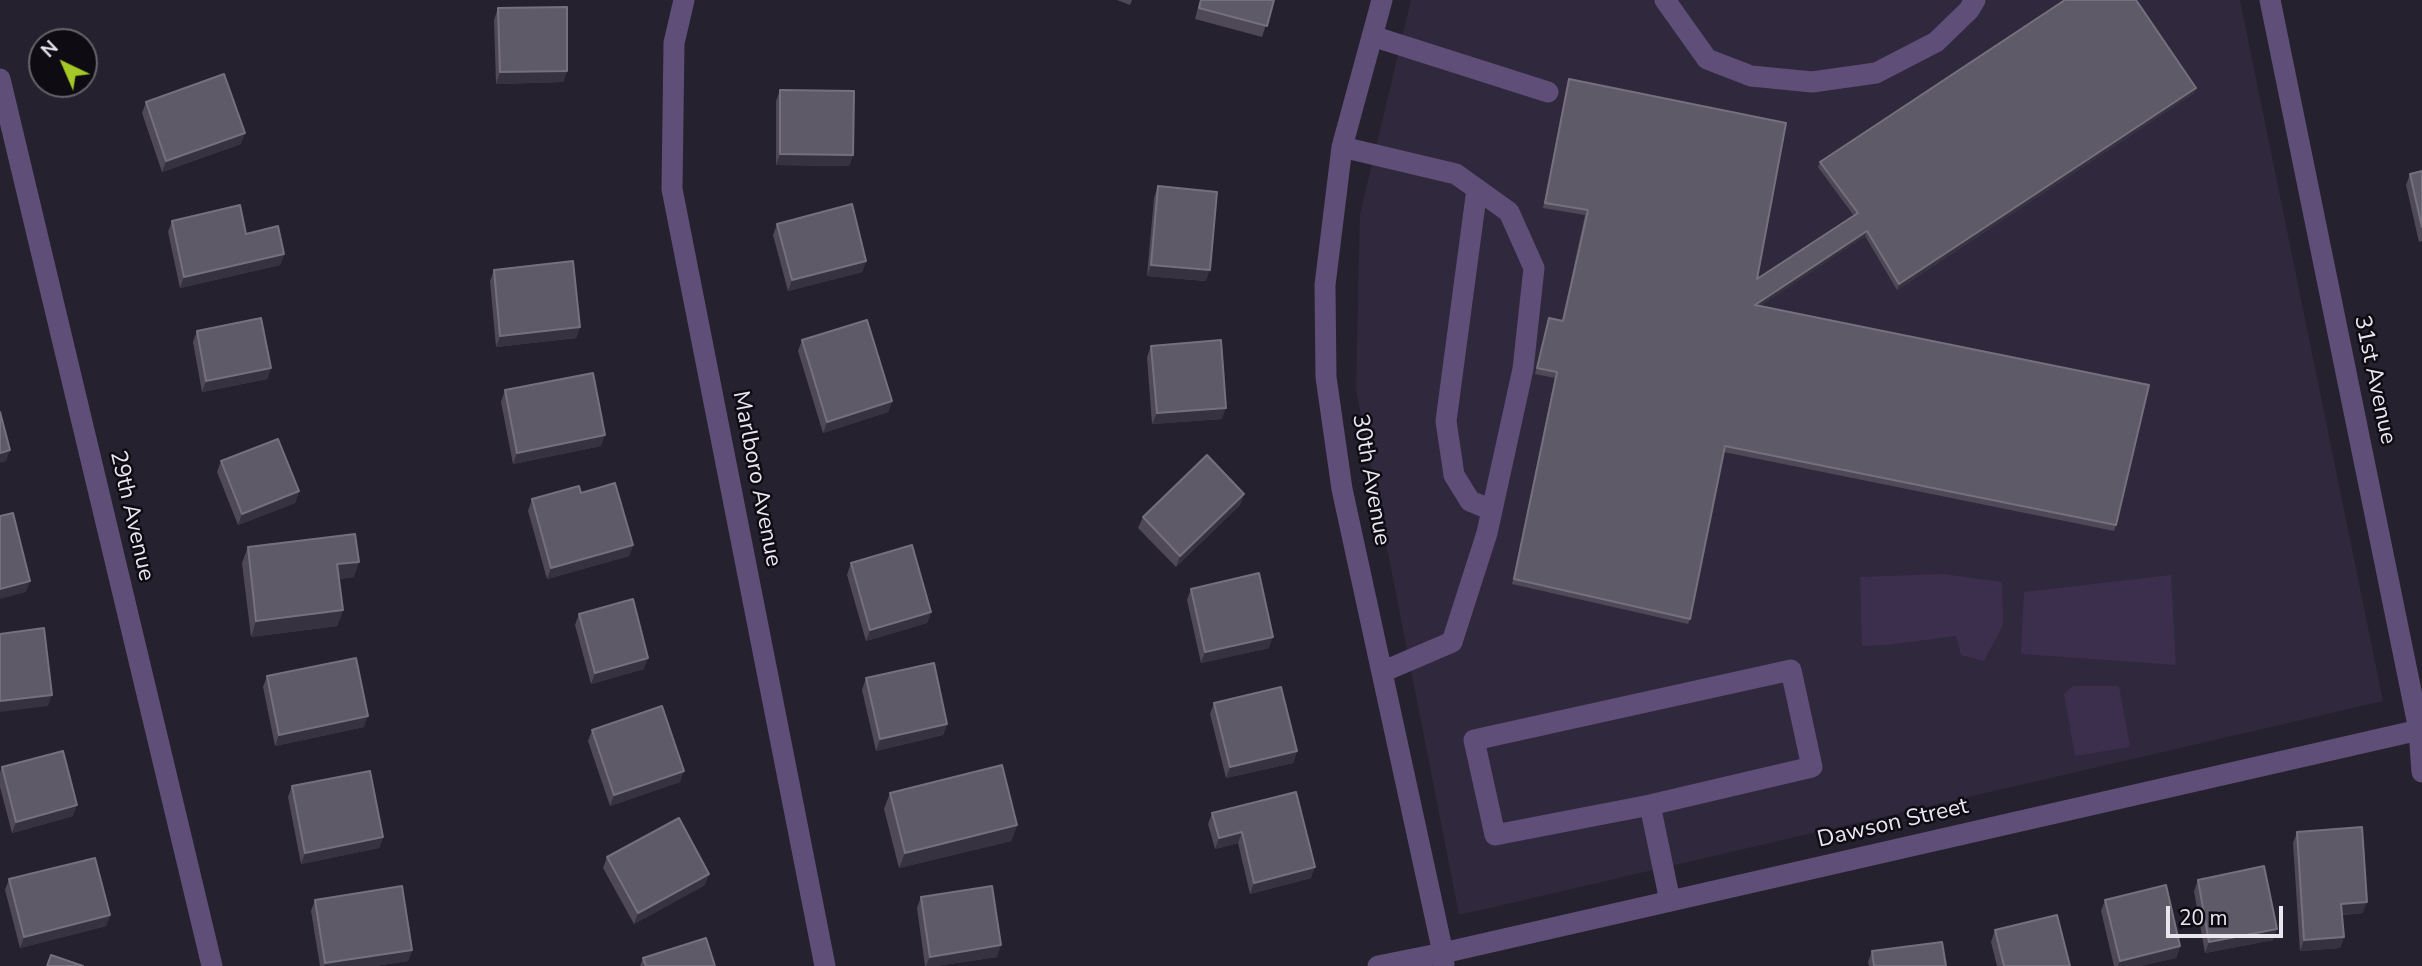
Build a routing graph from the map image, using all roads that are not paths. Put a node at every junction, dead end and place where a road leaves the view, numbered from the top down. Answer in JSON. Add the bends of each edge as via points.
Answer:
{"nodes":[{"id":1,"x":684,"y":0,"type":"edge"},
{"id":2,"x":1382,"y":0,"type":"edge"},
{"id":3,"x":1665,"y":0,"type":"edge"},
{"id":4,"x":1975,"y":0,"type":"edge"},
{"id":5,"x":2270,"y":0,"type":"edge"},
{"id":6,"x":1372,"y":36,"type":"junction"},
{"id":7,"x":0,"y":79,"type":"edge"},
{"id":8,"x":1548,"y":92,"type":"dead end"},
{"id":9,"x":1342,"y":147,"type":"junction"},
{"id":10,"x":1477,"y":189,"type":"junction"},
{"id":11,"x":1492,"y":510,"type":"junction"},
{"id":12,"x":1382,"y":672,"type":"junction"},
{"id":13,"x":2419,"y":730,"type":"junction"},
{"id":14,"x":2422,"y":772,"type":"edge"},
{"id":15,"x":1650,"y":805,"type":"junction"},
{"id":16,"x":1670,"y":901,"type":"junction"},
{"id":17,"x":1444,"y":959,"type":"edge"},
{"id":18,"x":212,"y":966,"type":"edge"},
{"id":19,"x":825,"y":966,"type":"edge"},
{"id":20,"x":1378,"y":966,"type":"edge"}],
"edges":[{"from":1,"to":19,"type":"street","name":"Marlboro Avenue","via":[[674,43],[673,189]]},
{"from":2,"to":6,"type":"street","name":"30th Avenue"},
{"from":3,"to":4,"type":"street","via":[[1707,59],[1751,76],[1812,82],[1876,73],[1936,42]]},
{"from":5,"to":13,"type":"street","name":"31st Avenue"},
{"from":6,"to":8,"type":"street"},
{"from":6,"to":9,"type":"street","name":"30th Avenue"},
{"from":7,"to":18,"type":"street","name":"29th Avenue"},
{"from":9,"to":10,"type":"street","via":[[1456,174]]},
{"from":9,"to":12,"type":"street","name":"30th Avenue","via":[[1325,285],[1326,377],[1342,489]]},
{"from":10,"to":11,"type":"street","via":[[1446,421],[1454,475],[1470,501]]},
{"from":10,"to":11,"type":"street","via":[[1509,212],[1534,268],[1527,349]]},
{"from":11,"to":12,"type":"street","via":[[1452,642]]},
{"from":12,"to":17,"type":"street","name":"30th Avenue"},
{"from":13,"to":14,"type":"street","name":"31st Avenue"},
{"from":13,"to":16,"type":"street","name":"Dawson Street"},
{"from":15,"to":15,"type":"street","via":[[1812,766],[1791,670],[1474,740],[1495,835]]},
{"from":15,"to":16,"type":"street"},
{"from":16,"to":17,"type":"street","name":"Dawson Street"},
{"from":17,"to":20,"type":"street","name":"Dawson Street"}]}
